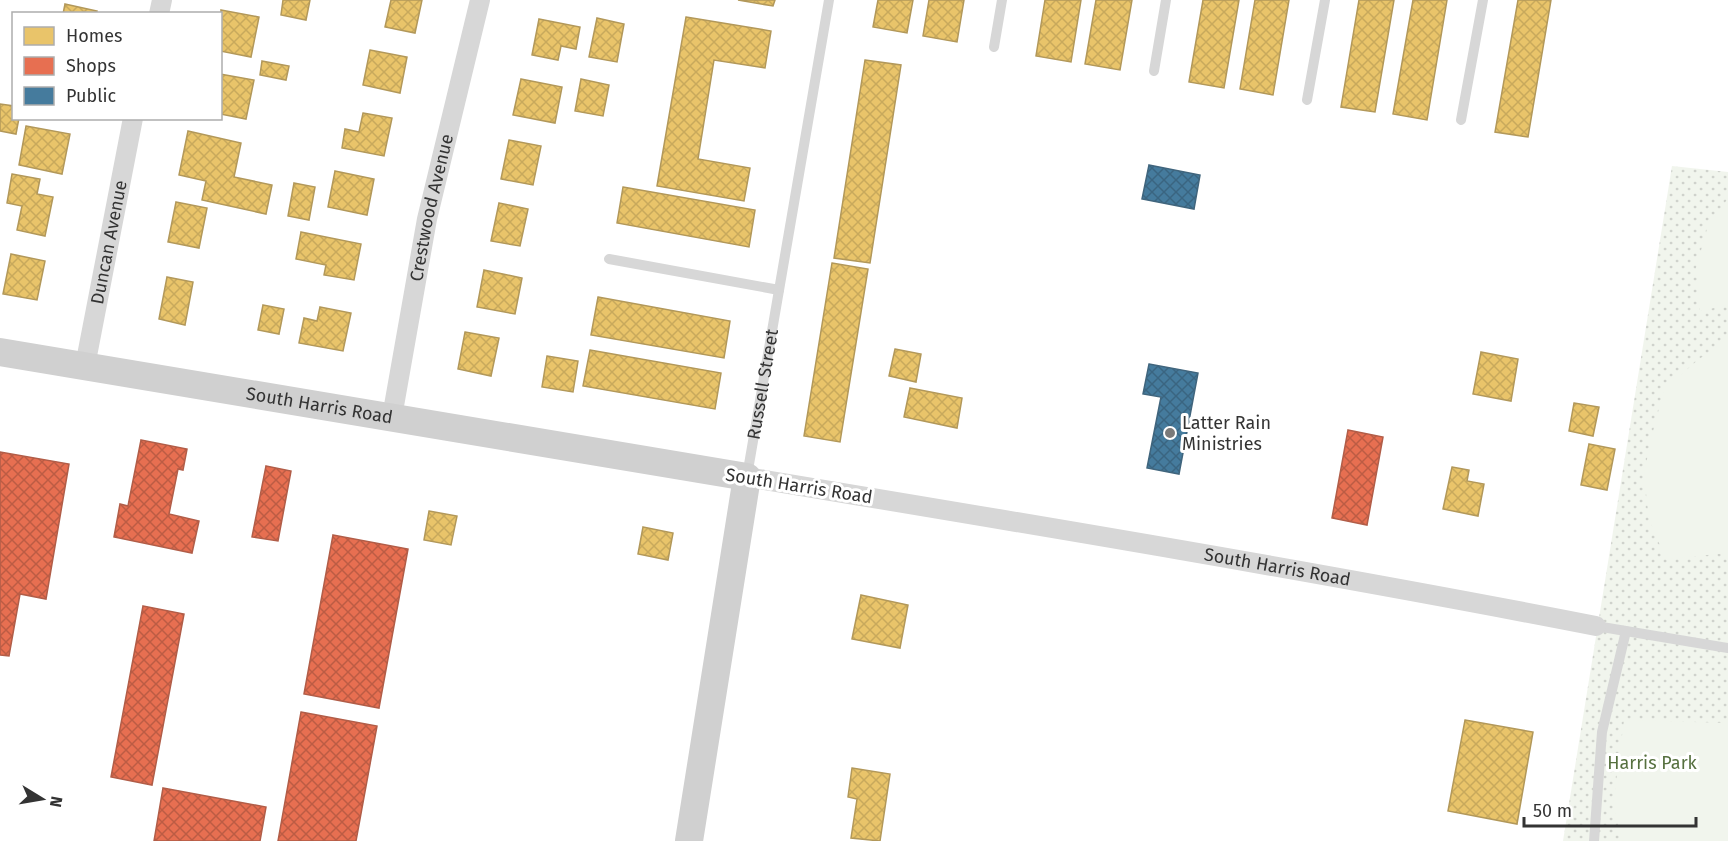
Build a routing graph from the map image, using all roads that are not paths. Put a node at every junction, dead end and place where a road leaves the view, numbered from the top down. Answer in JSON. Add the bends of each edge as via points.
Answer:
{"nodes":[{"id":1,"x":480,"y":0,"type":"edge"},
{"id":2,"x":829,"y":0,"type":"edge"},
{"id":3,"x":1002,"y":0,"type":"edge"},
{"id":4,"x":1166,"y":0,"type":"edge"},
{"id":5,"x":1325,"y":0,"type":"edge"},
{"id":6,"x":1483,"y":0,"type":"edge"},
{"id":7,"x":994,"y":47,"type":"dead end"},
{"id":8,"x":1154,"y":71,"type":"dead end"},
{"id":9,"x":1307,"y":100,"type":"dead end"},
{"id":10,"x":133,"y":120,"type":"edge"},
{"id":11,"x":1461,"y":120,"type":"dead end"},
{"id":12,"x":609,"y":259,"type":"dead end"},
{"id":13,"x":779,"y":291,"type":"junction"},
{"id":14,"x":0,"y":352,"type":"edge"},
{"id":15,"x":85,"y":366,"type":"junction"},
{"id":16,"x":392,"y":417,"type":"junction"},
{"id":17,"x":747,"y":477,"type":"junction"},
{"id":18,"x":1596,"y":626,"type":"joint"},
{"id":19,"x":1626,"y":631,"type":"junction"},
{"id":20,"x":1728,"y":648,"type":"edge"},
{"id":21,"x":689,"y":841,"type":"edge"},
{"id":22,"x":1594,"y":841,"type":"edge"}],
"edges":[{"from":1,"to":16,"type":"street","name":"Crestwood Avenue","via":[[427,219]]},
{"from":2,"to":13,"type":"lane","name":"Russell Street"},
{"from":3,"to":7,"type":"lane"},
{"from":4,"to":8,"type":"lane"},
{"from":5,"to":9,"type":"lane"},
{"from":6,"to":11,"type":"lane"},
{"from":10,"to":15,"type":"street","name":"Duncan Avenue"},
{"from":12,"to":13,"type":"lane"},
{"from":13,"to":17,"type":"lane","name":"Russell Street"},
{"from":14,"to":15,"type":"street","name":"South Harris Road"},
{"from":15,"to":16,"type":"street","name":"South Harris Road"},
{"from":16,"to":17,"type":"street","name":"South Harris Road"},
{"from":17,"to":18,"type":"street","name":"South Harris Road","via":[[1411,590]]},
{"from":17,"to":21,"type":"street","name":"Russell Street"},
{"from":18,"to":19,"type":"lane"},
{"from":19,"to":20,"type":"lane"},
{"from":19,"to":22,"type":"lane","via":[[1602,732]]}]}
